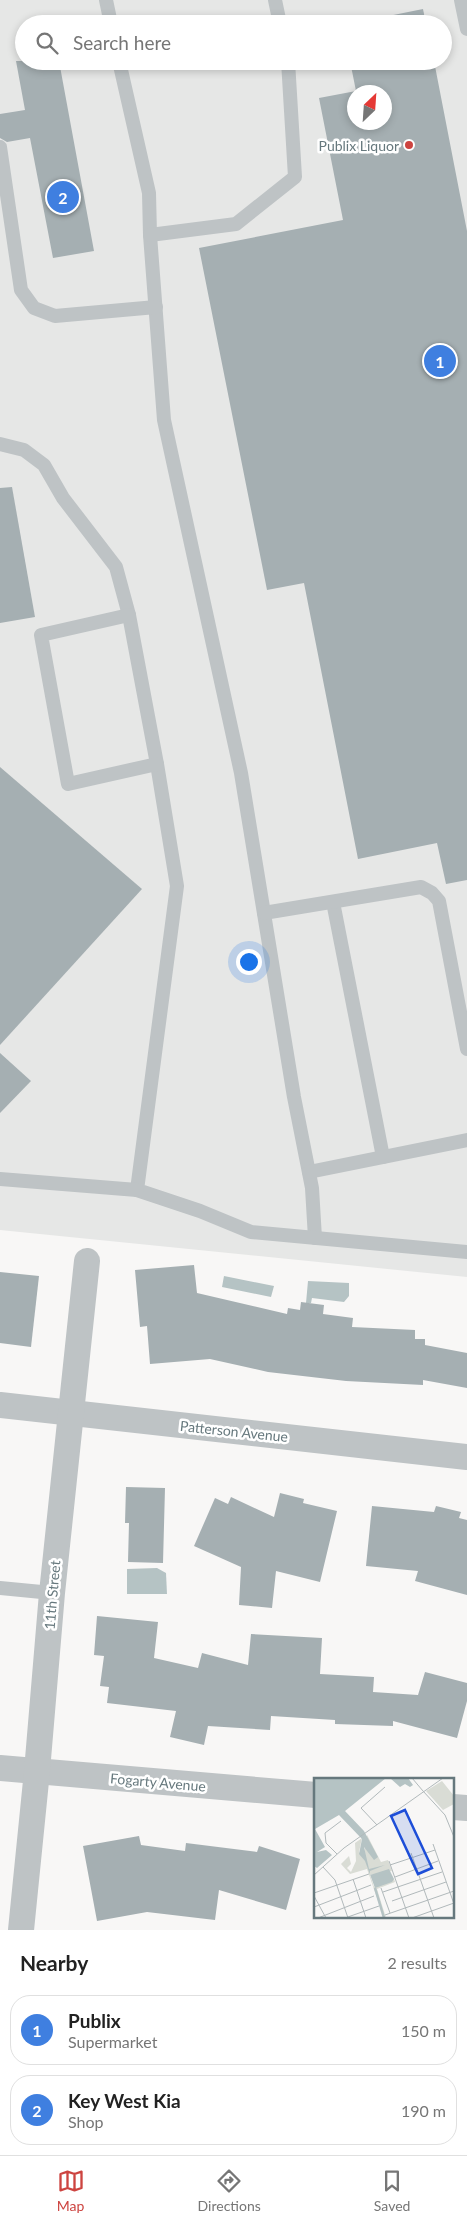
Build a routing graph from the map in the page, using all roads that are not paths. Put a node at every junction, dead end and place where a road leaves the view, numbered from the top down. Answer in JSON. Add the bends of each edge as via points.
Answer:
{"nodes":[{"id":1,"x":106,"y":0,"type":"edge"},
{"id":2,"x":275,"y":0,"type":"edge"},
{"id":3,"x":461,"y":0,"type":"edge"},
{"id":4,"x":109,"y":15,"type":"edge"},
{"id":5,"x":278,"y":15,"type":"edge"},
{"id":6,"x":467,"y":29,"type":"edge"},
{"id":7,"x":122,"y":70,"type":"edge"},
{"id":8,"x":289,"y":70,"type":"edge"},
{"id":9,"x":0,"y":147,"type":"edge"},
{"id":10,"x":150,"y":235,"type":"junction"},
{"id":11,"x":156,"y":307,"type":"junction"},
{"id":12,"x":0,"y":444,"type":"edge"},
{"id":13,"x":129,"y":615,"type":"junction"},
{"id":14,"x":157,"y":764,"type":"junction"},
{"id":15,"x":333,"y":902,"type":"junction"},
{"id":16,"x":264,"y":914,"type":"junction"},
{"id":17,"x":467,"y":1049,"type":"edge"},
{"id":18,"x":467,"y":1140,"type":"edge"},
{"id":19,"x":383,"y":1157,"type":"junction"},
{"id":20,"x":309,"y":1172,"type":"junction"},
{"id":21,"x":0,"y":1179,"type":"edge"},
{"id":22,"x":137,"y":1190,"type":"junction"},
{"id":23,"x":315,"y":1238,"type":"junction"},
{"id":24,"x":467,"y":1252,"type":"edge"},
{"id":25,"x":87,"y":1261,"type":"dead end"},
{"id":26,"x":0,"y":1405,"type":"edge"},
{"id":27,"x":70,"y":1412,"type":"junction"},
{"id":28,"x":467,"y":1457,"type":"edge"},
{"id":29,"x":0,"y":1588,"type":"edge"},
{"id":30,"x":52,"y":1593,"type":"junction"},
{"id":31,"x":0,"y":1768,"type":"edge"},
{"id":32,"x":37,"y":1771,"type":"junction"},
{"id":33,"x":314,"y":1795,"type":"edge"},
{"id":34,"x":454,"y":1807,"type":"edge"},
{"id":35,"x":467,"y":1808,"type":"edge"},
{"id":36,"x":21,"y":1930,"type":"edge"}],
"edges":[{"from":1,"to":4,"type":"lane"},
{"from":2,"to":5,"type":"lane"},
{"from":3,"to":6,"type":"lane"},
{"from":7,"to":10,"type":"lane","via":[[149,193]]},
{"from":8,"to":10,"type":"lane","via":[[296,177],[236,224]]},
{"from":9,"to":11,"type":"lane","via":[[21,290],[34,308],[54,316]]},
{"from":10,"to":11,"type":"lane"},
{"from":11,"to":16,"type":"lane","via":[[164,420],[241,773]]},
{"from":12,"to":13,"type":"lane","via":[[24,450],[44,465],[63,498],[116,567]]},
{"from":13,"to":14,"type":"lane"},
{"from":13,"to":14,"type":"lane","via":[[41,635],[68,784]]},
{"from":14,"to":22,"type":"lane","via":[[177,886]]},
{"from":15,"to":16,"type":"lane"},
{"from":15,"to":17,"type":"lane","via":[[421,887],[432,893],[439,901]]},
{"from":15,"to":19,"type":"lane"},
{"from":16,"to":20,"type":"lane"},
{"from":18,"to":19,"type":"lane"},
{"from":19,"to":20,"type":"lane"},
{"from":20,"to":23,"type":"lane"},
{"from":21,"to":22,"type":"lane"},
{"from":22,"to":23,"type":"lane","via":[[200,1210],[251,1232]]},
{"from":23,"to":24,"type":"lane"},
{"from":25,"to":27,"type":"street","name":"11th Street"},
{"from":26,"to":27,"type":"street","name":"Patterson Avenue"},
{"from":27,"to":28,"type":"street","name":"Patterson Avenue"},
{"from":27,"to":30,"type":"street","name":"11th Street"},
{"from":29,"to":30,"type":"lane"},
{"from":30,"to":32,"type":"street","name":"11th Street"},
{"from":31,"to":32,"type":"street","name":"Fogarty Avenue"},
{"from":32,"to":33,"type":"street","name":"Fogarty Avenue"},
{"from":32,"to":36,"type":"street","name":"11th Street"},
{"from":34,"to":35,"type":"street"}]}
